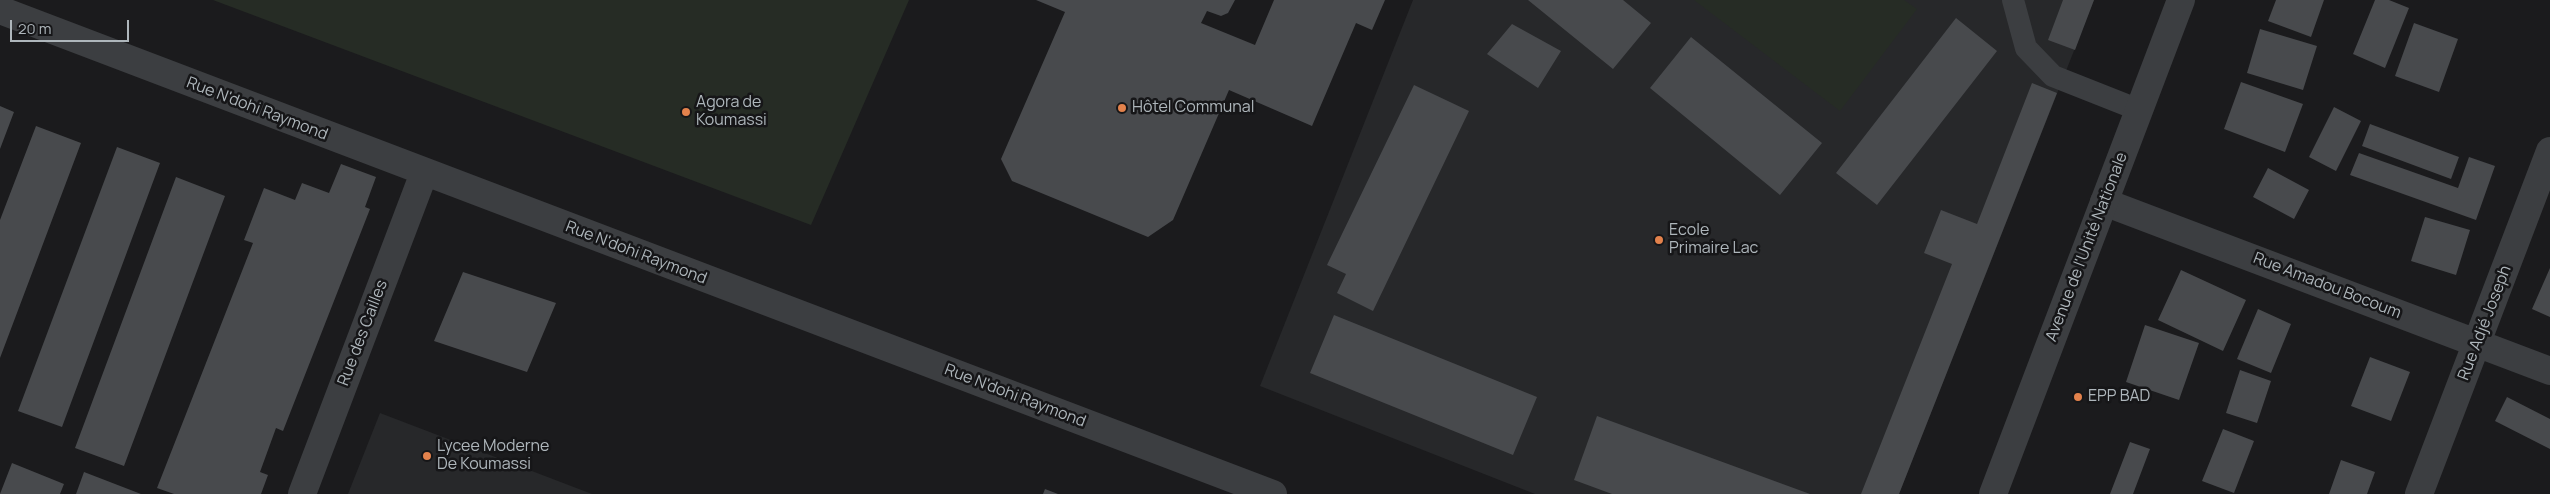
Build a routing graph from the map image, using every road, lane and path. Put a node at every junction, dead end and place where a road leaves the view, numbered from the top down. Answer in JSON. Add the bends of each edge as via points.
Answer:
{"nodes":[{"id":1,"x":2013,"y":0,"type":"edge"},
{"id":2,"x":2181,"y":0,"type":"edge"},
{"id":3,"x":0,"y":10,"type":"edge"},
{"id":4,"x":2139,"y":110,"type":"junction"},
{"id":5,"x":2550,"y":152,"type":"edge"},
{"id":6,"x":424,"y":173,"type":"junction"},
{"id":7,"x":2104,"y":202,"type":"junction"},
{"id":8,"x":2477,"y":343,"type":"junction"},
{"id":9,"x":2550,"y":371,"type":"edge"},
{"id":10,"x":302,"y":494,"type":"edge"},
{"id":11,"x":1272,"y":494,"type":"edge"},
{"id":12,"x":1992,"y":494,"type":"edge"},
{"id":13,"x":2419,"y":494,"type":"edge"}],
"edges":[{"from":1,"to":4,"type":"lane","via":[[2026,48],[2053,76]]},
{"from":2,"to":4,"type":"street","name":"Avenue de l'Unité Nationale"},
{"from":3,"to":6,"type":"street","name":"Rue N'dohi Raymond"},
{"from":4,"to":7,"type":"street","name":"Avenue de l'Unité Nationale"},
{"from":5,"to":8,"type":"street","name":"Rue Adjé Joseph"},
{"from":6,"to":10,"type":"street","name":"Rue des Cailles"},
{"from":6,"to":11,"type":"street","name":"Rue N'dohi Raymond"},
{"from":7,"to":8,"type":"street","name":"Rue Amadou Bocoum"},
{"from":7,"to":12,"type":"street","name":"Avenue de l'Unité Nationale"},
{"from":8,"to":9,"type":"street","name":"Rue Amadou Bocoum"},
{"from":8,"to":13,"type":"street","name":"Rue Adjé Joseph"}]}
